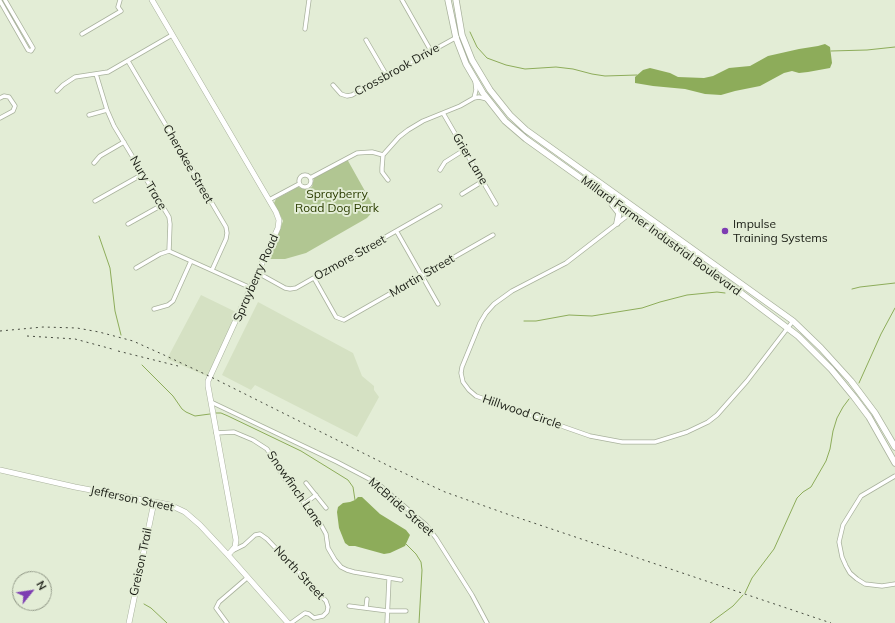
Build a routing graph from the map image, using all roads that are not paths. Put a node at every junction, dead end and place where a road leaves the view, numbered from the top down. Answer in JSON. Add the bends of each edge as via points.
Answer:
{"nodes":[{"id":1,"x":5,"y":0,"type":"edge"},
{"id":2,"x":120,"y":0,"type":"edge"},
{"id":3,"x":152,"y":0,"type":"edge"},
{"id":4,"x":309,"y":0,"type":"edge"},
{"id":5,"x":402,"y":0,"type":"edge"},
{"id":6,"x":448,"y":0,"type":"edge"},
{"id":7,"x":456,"y":0,"type":"edge"},
{"id":8,"x":0,"y":1,"type":"edge"},
{"id":9,"x":305,"y":29,"type":"dead end"},
{"id":10,"x":82,"y":34,"type":"dead end"},
{"id":11,"x":172,"y":35,"type":"junction"},
{"id":12,"x":462,"y":35,"type":"junction"},
{"id":13,"x":456,"y":38,"type":"junction"},
{"id":14,"x":366,"y":40,"type":"dead end"},
{"id":15,"x":431,"y":51,"type":"junction"},
{"id":16,"x":128,"y":61,"type":"junction"},
{"id":17,"x":96,"y":74,"type":"junction"},
{"id":18,"x":387,"y":76,"type":"junction"},
{"id":19,"x":475,"y":80,"type":"junction"},
{"id":20,"x":333,"y":85,"type":"dead end"},
{"id":21,"x":57,"y":91,"type":"dead end"},
{"id":22,"x":0,"y":98,"type":"edge"},
{"id":23,"x":474,"y":98,"type":"junction"},
{"id":24,"x":487,"y":99,"type":"junction"},
{"id":25,"x":107,"y":110,"type":"junction"},
{"id":26,"x":443,"y":113,"type":"junction"},
{"id":27,"x":90,"y":116,"type":"dead end"},
{"id":28,"x":0,"y":118,"type":"edge"},
{"id":29,"x":124,"y":142,"type":"junction"},
{"id":30,"x":464,"y":150,"type":"junction"},
{"id":31,"x":383,"y":156,"type":"junction"},
{"id":32,"x":94,"y":163,"type":"dead end"},
{"id":33,"x":440,"y":170,"type":"dead end"},
{"id":34,"x":142,"y":174,"type":"junction"},
{"id":35,"x":310,"y":178,"type":"junction"},
{"id":36,"x":388,"y":180,"type":"dead end"},
{"id":37,"x":483,"y":181,"type":"junction"},
{"id":38,"x":299,"y":184,"type":"junction"},
{"id":39,"x":462,"y":194,"type":"dead end"},
{"id":40,"x":604,"y":195,"type":"junction"},
{"id":41,"x":269,"y":200,"type":"junction"},
{"id":42,"x":95,"y":201,"type":"dead end"},
{"id":43,"x":496,"y":204,"type":"dead end"},
{"id":44,"x":162,"y":205,"type":"junction"},
{"id":45,"x":440,"y":206,"type":"dead end"},
{"id":46,"x":636,"y":209,"type":"junction"},
{"id":47,"x":630,"y":214,"type":"junction"},
{"id":48,"x":618,"y":223,"type":"junction"},
{"id":49,"x":128,"y":224,"type":"dead end"},
{"id":50,"x":397,"y":232,"type":"junction"},
{"id":51,"x":493,"y":235,"type":"dead end"},
{"id":52,"x":169,"y":251,"type":"junction"},
{"id":53,"x":191,"y":261,"type":"junction"},
{"id":54,"x":136,"y":268,"type":"dead end"},
{"id":55,"x":212,"y":270,"type":"junction"},
{"id":56,"x":258,"y":273,"type":"junction"},
{"id":57,"x":422,"y":276,"type":"junction"},
{"id":58,"x":314,"y":278,"type":"junction"},
{"id":59,"x":251,"y":288,"type":"junction"},
{"id":60,"x":438,"y":304,"type":"dead end"},
{"id":61,"x":154,"y":309,"type":"dead end"},
{"id":62,"x":793,"y":321,"type":"junction"},
{"id":63,"x":788,"y":328,"type":"junction"},
{"id":64,"x":211,"y":402,"type":"junction"},
{"id":65,"x":216,"y":433,"type":"junction"},
{"id":66,"x":895,"y":447,"type":"edge"},
{"id":67,"x":895,"y":463,"type":"edge"},
{"id":68,"x":0,"y":470,"type":"edge"},
{"id":69,"x":895,"y":476,"type":"edge"},
{"id":70,"x":306,"y":483,"type":"dead end"},
{"id":71,"x":316,"y":495,"type":"junction"},
{"id":72,"x":154,"y":502,"type":"junction"},
{"id":73,"x":304,"y":504,"type":"junction"},
{"id":74,"x":326,"y":508,"type":"dead end"},
{"id":75,"x":233,"y":551,"type":"junction"},
{"id":76,"x":228,"y":555,"type":"junction"},
{"id":77,"x":247,"y":578,"type":"junction"},
{"id":78,"x":389,"y":579,"type":"junction"},
{"id":79,"x":400,"y":580,"type":"dead end"},
{"id":80,"x":895,"y":584,"type":"edge"},
{"id":81,"x":367,"y":600,"type":"dead end"},
{"id":82,"x":349,"y":606,"type":"dead end"},
{"id":83,"x":366,"y":608,"type":"junction"},
{"id":84,"x":388,"y":611,"type":"junction"},
{"id":85,"x":406,"y":611,"type":"dead end"},
{"id":86,"x":129,"y":623,"type":"edge"},
{"id":87,"x":227,"y":623,"type":"edge"},
{"id":88,"x":289,"y":623,"type":"edge"},
{"id":89,"x":387,"y":623,"type":"edge"},
{"id":90,"x":487,"y":623,"type":"edge"}],
"edges":[{"from":1,"to":8,"type":"street","via":[[33,48],[31,51],[28,50]]},
{"from":2,"to":10,"type":"street","via":[[118,7],[121,11]]},
{"from":3,"to":11,"type":"street","name":"Sprayberry Road"},
{"from":4,"to":9,"type":"street"},
{"from":5,"to":15,"type":"street"},
{"from":6,"to":13,"type":"main road","name":"Millard Farmer Industrial Boulevard"},
{"from":7,"to":12,"type":"main road","name":"Millard Farmer Industrial Boulevard"},
{"from":11,"to":16,"type":"street"},
{"from":11,"to":41,"type":"street","name":"Sprayberry Road"},
{"from":12,"to":13,"type":"street","name":"Crossbrook Drive"},
{"from":12,"to":46,"type":"main road","name":"Millard Farmer Industrial Boulevard","via":[[472,60],[486,84],[516,121]]},
{"from":13,"to":15,"type":"street","name":"Crossbrook Drive"},
{"from":13,"to":19,"type":"main road","name":"Millard Farmer Industrial Boulevard"},
{"from":14,"to":18,"type":"street"},
{"from":15,"to":18,"type":"street","name":"Crossbrook Drive"},
{"from":16,"to":17,"type":"street","via":[[108,72]]},
{"from":16,"to":55,"type":"street","name":"Cherokee Street","via":[[226,227],[226,239]]},
{"from":17,"to":21,"type":"street","via":[[75,77]]},
{"from":17,"to":25,"type":"street","name":"Nury Trace"},
{"from":18,"to":20,"type":"street","name":"Crossbrook Drive","via":[[350,96],[341,94]]},
{"from":19,"to":23,"type":"street"},
{"from":19,"to":24,"type":"main road","name":"Millard Farmer Industrial Boulevard"},
{"from":22,"to":28,"type":"street","via":[[8,96],[15,106],[13,111]]},
{"from":23,"to":24,"type":"street"},
{"from":23,"to":26,"type":"street"},
{"from":24,"to":40,"type":"main road","name":"Millard Farmer Industrial Boulevard","via":[[519,134]]},
{"from":25,"to":27,"type":"street"},
{"from":25,"to":29,"type":"street","name":"Nury Trace"},
{"from":26,"to":30,"type":"street","name":"Grier Lane"},
{"from":26,"to":31,"type":"street","via":[[408,130]]},
{"from":29,"to":32,"type":"street","via":[[100,156]]},
{"from":29,"to":34,"type":"street","name":"Nury Trace"},
{"from":30,"to":33,"type":"street","via":[[445,162]]},
{"from":30,"to":37,"type":"street","name":"Grier Lane"},
{"from":31,"to":35,"type":"street","via":[[372,152],[357,153]]},
{"from":31,"to":36,"type":"street","via":[[382,172]]},
{"from":34,"to":42,"type":"street"},
{"from":34,"to":44,"type":"street","name":"Nury Trace"},
{"from":35,"to":38,"type":"street","via":[[308,186],[302,187]]},
{"from":35,"to":38,"type":"street","via":[[305,174],[301,175]]},
{"from":37,"to":39,"type":"street"},
{"from":37,"to":43,"type":"street","name":"Grier Lane"},
{"from":38,"to":41,"type":"street"},
{"from":40,"to":47,"type":"main road","name":"Millard Farmer Industrial Boulevard"},
{"from":40,"to":48,"type":"main road","via":[[618,210]]},
{"from":41,"to":56,"type":"street","name":"Sprayberry Road","via":[[278,215],[279,225]]},
{"from":44,"to":49,"type":"street"},
{"from":44,"to":52,"type":"street","name":"Nury Trace","via":[[169,217]]},
{"from":45,"to":50,"type":"street","name":"Ozmore Street"},
{"from":46,"to":47,"type":"street","name":"Hillwood Circle"},
{"from":46,"to":62,"type":"main road","name":"Millard Farmer Industrial Boulevard"},
{"from":47,"to":48,"type":"street","name":"Hillwood Circle"},
{"from":47,"to":63,"type":"main road","name":"Millard Farmer Industrial Boulevard"},
{"from":48,"to":63,"type":"street","name":"Hillwood Circle","via":[[566,263],[512,291],[486,313],[461,373],[463,382],[476,396],[590,436],[622,442],[655,442],[687,432],[717,415],[747,382]]},
{"from":50,"to":57,"type":"street"},
{"from":50,"to":58,"type":"street","name":"Ozmore Street"},
{"from":51,"to":57,"type":"street","name":"Martin Street"},
{"from":52,"to":53,"type":"street"},
{"from":52,"to":54,"type":"street"},
{"from":53,"to":55,"type":"street"},
{"from":53,"to":61,"type":"street","via":[[173,301],[168,306]]},
{"from":55,"to":59,"type":"street"},
{"from":56,"to":58,"type":"street","name":"Ozmore Street","via":[[288,289],[296,288]]},
{"from":56,"to":59,"type":"street","name":"Sprayberry Road"},
{"from":57,"to":58,"type":"street","name":"Martin Street","via":[[344,320],[336,317]]},
{"from":57,"to":60,"type":"street"},
{"from":59,"to":64,"type":"street","name":"Sprayberry Road","via":[[209,376]]},
{"from":62,"to":63,"type":"street","name":"Hillwood Circle"},
{"from":62,"to":66,"type":"main road","name":"Millard Farmer Industrial Boulevard","via":[[851,381],[875,413]]},
{"from":63,"to":67,"type":"main road","name":"Millard Farmer Industrial Boulevard","via":[[846,387],[869,417]]},
{"from":64,"to":65,"type":"street","name":"Sprayberry Road"},
{"from":64,"to":90,"type":"street","name":"McBride Street","via":[[377,483],[436,538]]},
{"from":65,"to":73,"type":"street","name":"Snowfinch Lane","via":[[234,432],[267,448],[284,478]]},
{"from":65,"to":75,"type":"street","name":"Sprayberry Road","via":[[235,529],[236,546]]},
{"from":68,"to":72,"type":"street","name":"Jefferson Street"},
{"from":69,"to":80,"type":"street","via":[[862,496],[843,525],[839,542],[842,558],[850,573],[857,579],[865,584]]},
{"from":70,"to":71,"type":"street"},
{"from":71,"to":73,"type":"street"},
{"from":71,"to":74,"type":"street"},
{"from":72,"to":76,"type":"street","name":"Jefferson Street","via":[[170,505],[185,512]]},
{"from":72,"to":86,"type":"street","name":"Greison Trail"},
{"from":73,"to":78,"type":"street","name":"Snowfinch Lane","via":[[324,530],[328,548],[341,567]]},
{"from":75,"to":76,"type":"street"},
{"from":75,"to":88,"type":"street","name":"North Street","via":[[257,533],[260,534],[326,602],[327,612],[320,618],[305,613]]},
{"from":76,"to":77,"type":"street","name":"Jefferson Street"},
{"from":77,"to":87,"type":"street","via":[[216,608]]},
{"from":77,"to":88,"type":"street","name":"Jefferson Street"},
{"from":78,"to":79,"type":"street","name":"Snowfinch Lane"},
{"from":78,"to":84,"type":"street"},
{"from":81,"to":83,"type":"street"},
{"from":82,"to":83,"type":"street"},
{"from":83,"to":84,"type":"street"},
{"from":84,"to":85,"type":"street"},
{"from":84,"to":89,"type":"street"}]}
